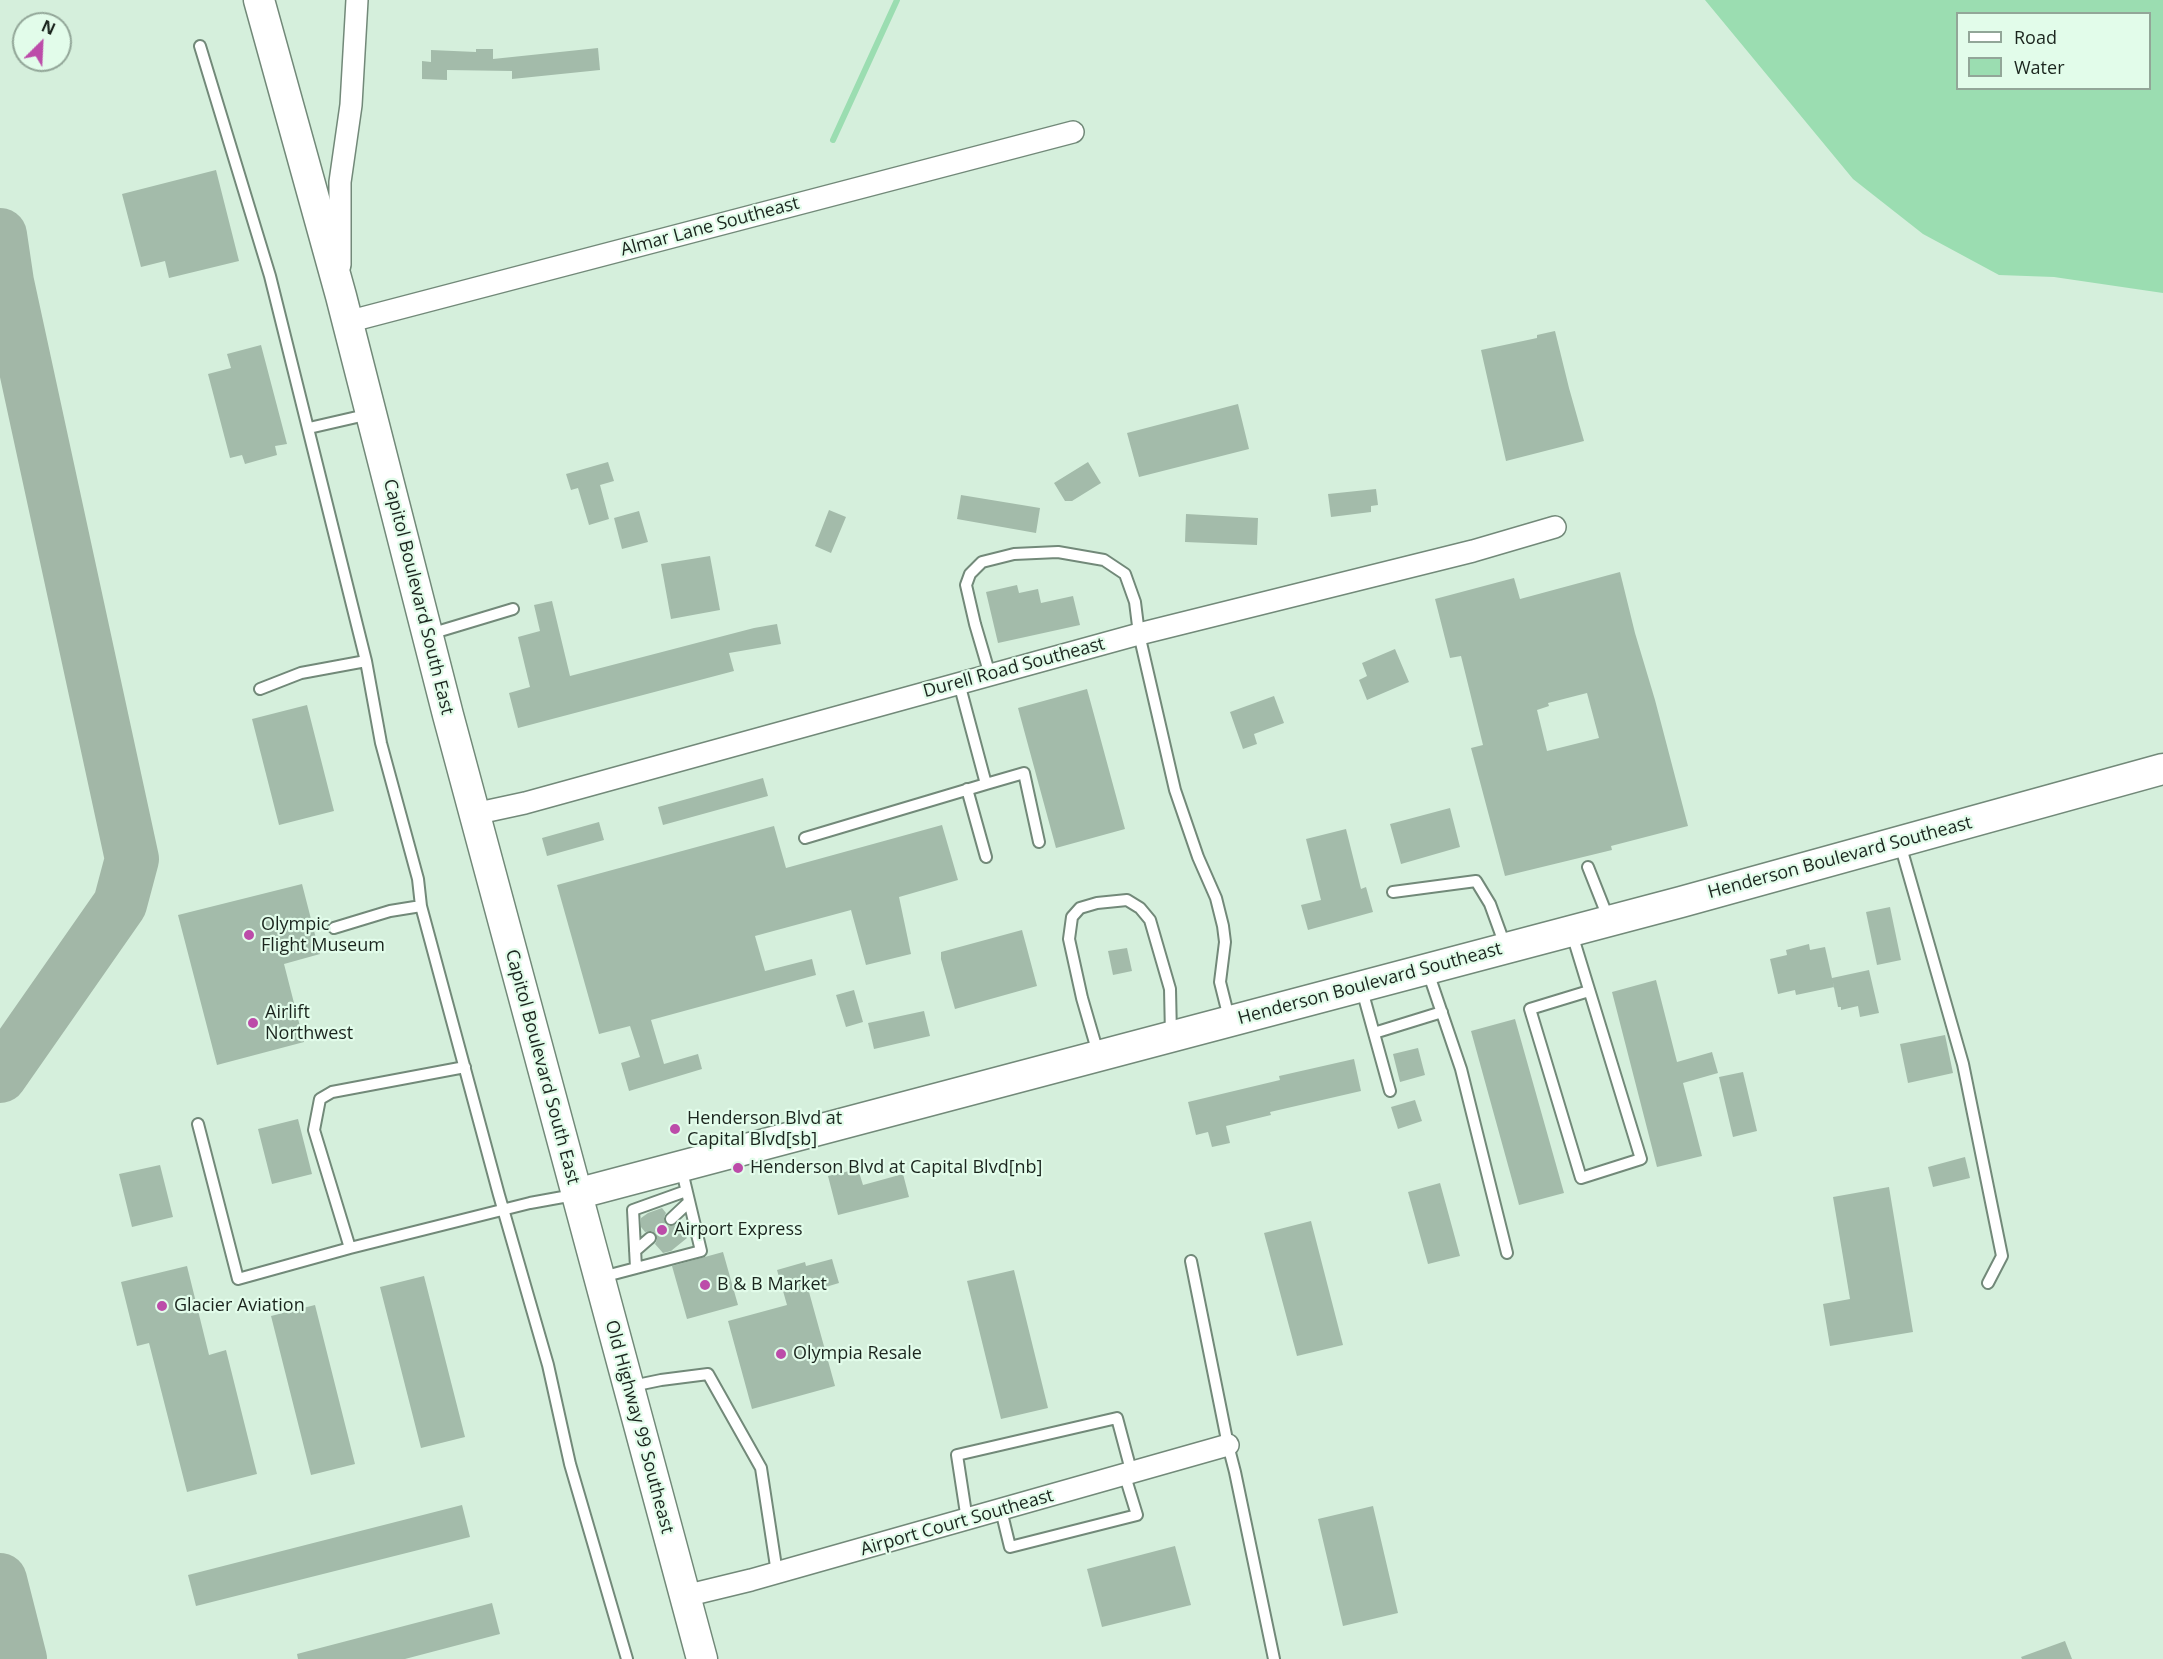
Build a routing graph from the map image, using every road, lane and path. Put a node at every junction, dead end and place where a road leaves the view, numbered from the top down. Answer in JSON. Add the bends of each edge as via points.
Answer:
{"nodes":[{"id":1,"x":259,"y":0,"type":"edge"},
{"id":2,"x":357,"y":0,"type":"edge"},
{"id":3,"x":200,"y":46,"type":"dead end"},
{"id":4,"x":1072,"y":132,"type":"dead end"},
{"id":5,"x":344,"y":309,"type":"junction"},
{"id":6,"x":371,"y":414,"type":"junction"},
{"id":7,"x":309,"y":428,"type":"junction"},
{"id":8,"x":1555,"y":526,"type":"dead end"},
{"id":9,"x":513,"y":609,"type":"dead end"},
{"id":10,"x":1139,"y":634,"type":"junction"},
{"id":11,"x":427,"y":635,"type":"junction"},
{"id":12,"x":366,"y":661,"type":"junction"},
{"id":13,"x":990,"y":675,"type":"junction"},
{"id":14,"x":959,"y":683,"type":"junction"},
{"id":15,"x":260,"y":688,"type":"dead end"},
{"id":16,"x":2163,"y":769,"type":"edge"},
{"id":17,"x":986,"y":784,"type":"junction"},
{"id":18,"x":967,"y":789,"type":"junction"},
{"id":19,"x":474,"y":814,"type":"junction"},
{"id":20,"x":805,"y":838,"type":"dead end"},
{"id":21,"x":1899,"y":841,"type":"junction"},
{"id":22,"x":1039,"y":842,"type":"dead end"},
{"id":23,"x":986,"y":857,"type":"dead end"},
{"id":24,"x":1588,"y":867,"type":"dead end"},
{"id":25,"x":1393,"y":892,"type":"dead end"},
{"id":26,"x":421,"y":906,"type":"junction"},
{"id":27,"x":1609,"y":921,"type":"junction"},
{"id":28,"x":334,"y":928,"type":"dead end"},
{"id":29,"x":1571,"y":931,"type":"junction"},
{"id":30,"x":1506,"y":948,"type":"junction"},
{"id":31,"x":1427,"y":969,"type":"junction"},
{"id":32,"x":1361,"y":986,"type":"junction"},
{"id":33,"x":1590,"y":991,"type":"junction"},
{"id":34,"x":1442,"y":1012,"type":"junction"},
{"id":35,"x":1230,"y":1021,"type":"junction"},
{"id":36,"x":1374,"y":1033,"type":"junction"},
{"id":37,"x":1171,"y":1036,"type":"junction"},
{"id":38,"x":1099,"y":1056,"type":"junction"},
{"id":39,"x":465,"y":1067,"type":"junction"},
{"id":40,"x":1390,"y":1091,"type":"dead end"},
{"id":41,"x":198,"y":1124,"type":"dead end"},
{"id":42,"x":685,"y":1186,"type":"junction"},
{"id":43,"x":576,"y":1194,"type":"junction"},
{"id":44,"x":504,"y":1211,"type":"junction"},
{"id":45,"x":671,"y":1219,"type":"dead end"},
{"id":46,"x":650,"y":1238,"type":"dead end"},
{"id":47,"x":350,"y":1248,"type":"junction"},
{"id":48,"x":635,"y":1251,"type":"junction"},
{"id":49,"x":1507,"y":1253,"type":"dead end"},
{"id":50,"x":1191,"y":1261,"type":"dead end"},
{"id":51,"x":636,"y":1268,"type":"junction"},
{"id":52,"x":599,"y":1278,"type":"junction"},
{"id":53,"x":1988,"y":1282,"type":"dead end"},
{"id":54,"x":628,"y":1387,"type":"junction"},
{"id":55,"x":1228,"y":1445,"type":"junction"},
{"id":56,"x":1129,"y":1475,"type":"junction"},
{"id":57,"x":1001,"y":1510,"type":"junction"},
{"id":58,"x":966,"y":1520,"type":"junction"},
{"id":59,"x":777,"y":1573,"type":"junction"},
{"id":60,"x":685,"y":1596,"type":"junction"},
{"id":61,"x":627,"y":1659,"type":"edge"},
{"id":62,"x":702,"y":1659,"type":"edge"},
{"id":63,"x":1274,"y":1659,"type":"edge"}],
"edges":[{"from":1,"to":5,"type":"main road","name":"Capitol Boulevard South East"},
{"from":2,"to":5,"type":"street","via":[[351,105],[340,182]]},
{"from":3,"to":7,"type":"lane","via":[[270,276]]},
{"from":4,"to":5,"type":"street","name":"Almar Lane Southeast"},
{"from":5,"to":6,"type":"main road","name":"Capitol Boulevard South East"},
{"from":6,"to":7,"type":"lane"},
{"from":6,"to":11,"type":"main road","name":"Capitol Boulevard South East"},
{"from":7,"to":12,"type":"lane"},
{"from":8,"to":10,"type":"street","name":"Durell Road Southeast","via":[[1461,554]]},
{"from":9,"to":11,"type":"lane"},
{"from":10,"to":13,"type":"street","name":"Durell Road Southeast"},
{"from":10,"to":13,"type":"lane","via":[[1135,602],[1125,574],[1104,560],[1058,552],[992,559],[982,562],[970,574],[966,585]]},
{"from":10,"to":35,"type":"lane","via":[[1175,790],[1223,926],[1220,982]]},
{"from":11,"to":19,"type":"main road","name":"Capitol Boulevard South East"},
{"from":12,"to":15,"type":"lane","via":[[301,673]]},
{"from":12,"to":26,"type":"lane","via":[[381,743],[418,879]]},
{"from":13,"to":14,"type":"street","name":"Durell Road Southeast"},
{"from":14,"to":17,"type":"lane"},
{"from":14,"to":19,"type":"street","name":"Durell Road Southeast"},
{"from":16,"to":21,"type":"main road","name":"Henderson Boulevard Southeast"},
{"from":17,"to":18,"type":"lane"},
{"from":17,"to":22,"type":"lane","via":[[1023,773]]},
{"from":18,"to":20,"type":"lane"},
{"from":18,"to":23,"type":"lane"},
{"from":19,"to":43,"type":"main road","name":"Capitol Boulevard South East"},
{"from":21,"to":27,"type":"main road","name":"Henderson Boulevard Southeast"},
{"from":21,"to":53,"type":"lane","via":[[1963,1064],[2002,1256]]},
{"from":24,"to":27,"type":"lane"},
{"from":25,"to":30,"type":"lane","via":[[1476,881],[1490,904]]},
{"from":26,"to":28,"type":"lane"},
{"from":26,"to":39,"type":"lane"},
{"from":27,"to":29,"type":"main road","name":"Henderson Boulevard Southeast"},
{"from":29,"to":30,"type":"main road","name":"Henderson Boulevard Southeast"},
{"from":29,"to":33,"type":"lane"},
{"from":30,"to":31,"type":"main road","name":"Henderson Boulevard Southeast"},
{"from":31,"to":32,"type":"main road","name":"Henderson Boulevard Southeast"},
{"from":31,"to":34,"type":"lane"},
{"from":32,"to":35,"type":"main road","name":"Henderson Boulevard Southeast"},
{"from":32,"to":36,"type":"lane"},
{"from":33,"to":33,"type":"lane","via":[[1641,1160],[1581,1178],[1530,1009]]},
{"from":34,"to":36,"type":"lane"},
{"from":34,"to":49,"type":"lane","via":[[1461,1069]]},
{"from":35,"to":37,"type":"main road","name":"Henderson Boulevard Southeast"},
{"from":36,"to":40,"type":"lane"},
{"from":37,"to":38,"type":"main road","name":"Henderson Boulevard Southeast"},
{"from":37,"to":38,"type":"lane","via":[[1170,989],[1150,920],[1127,900],[1097,903],[1080,908],[1072,917],[1069,939]]},
{"from":38,"to":42,"type":"main road","name":"Henderson Boulevard Southeast"},
{"from":39,"to":44,"type":"lane"},
{"from":39,"to":47,"type":"lane","via":[[332,1092],[321,1099],[315,1130]]},
{"from":41,"to":47,"type":"lane","via":[[238,1279]]},
{"from":42,"to":43,"type":"main road","name":"Henderson Boulevard Southeast"},
{"from":42,"to":45,"type":"lane"},
{"from":42,"to":48,"type":"lane","via":[[633,1210]]},
{"from":42,"to":51,"type":"lane","via":[[700,1251]]},
{"from":43,"to":44,"type":"lane"},
{"from":43,"to":52,"type":"main road","name":"Old Highway 99 Southeast"},
{"from":44,"to":47,"type":"lane"},
{"from":44,"to":61,"type":"lane","via":[[548,1365],[570,1464]]},
{"from":46,"to":48,"type":"lane"},
{"from":48,"to":51,"type":"lane"},
{"from":50,"to":55,"type":"lane"},
{"from":51,"to":52,"type":"lane"},
{"from":52,"to":54,"type":"main road","name":"Old Highway 99 Southeast"},
{"from":54,"to":59,"type":"lane","via":[[708,1374],[761,1468]]},
{"from":54,"to":60,"type":"main road","name":"Old Highway 99 Southeast"},
{"from":55,"to":56,"type":"street","name":"Airport Court Southeast"},
{"from":55,"to":63,"type":"lane"},
{"from":56,"to":57,"type":"street","name":"Airport Court Southeast"},
{"from":56,"to":57,"type":"lane","via":[[1137,1515],[1010,1547]]},
{"from":56,"to":58,"type":"lane","via":[[1117,1418],[957,1455]]},
{"from":57,"to":58,"type":"street","name":"Airport Court Southeast"},
{"from":58,"to":59,"type":"street","name":"Airport Court Southeast"},
{"from":59,"to":60,"type":"street","name":"Airport Court Southeast"},
{"from":60,"to":62,"type":"main road","name":"Old Highway 99 Southeast"}]}
